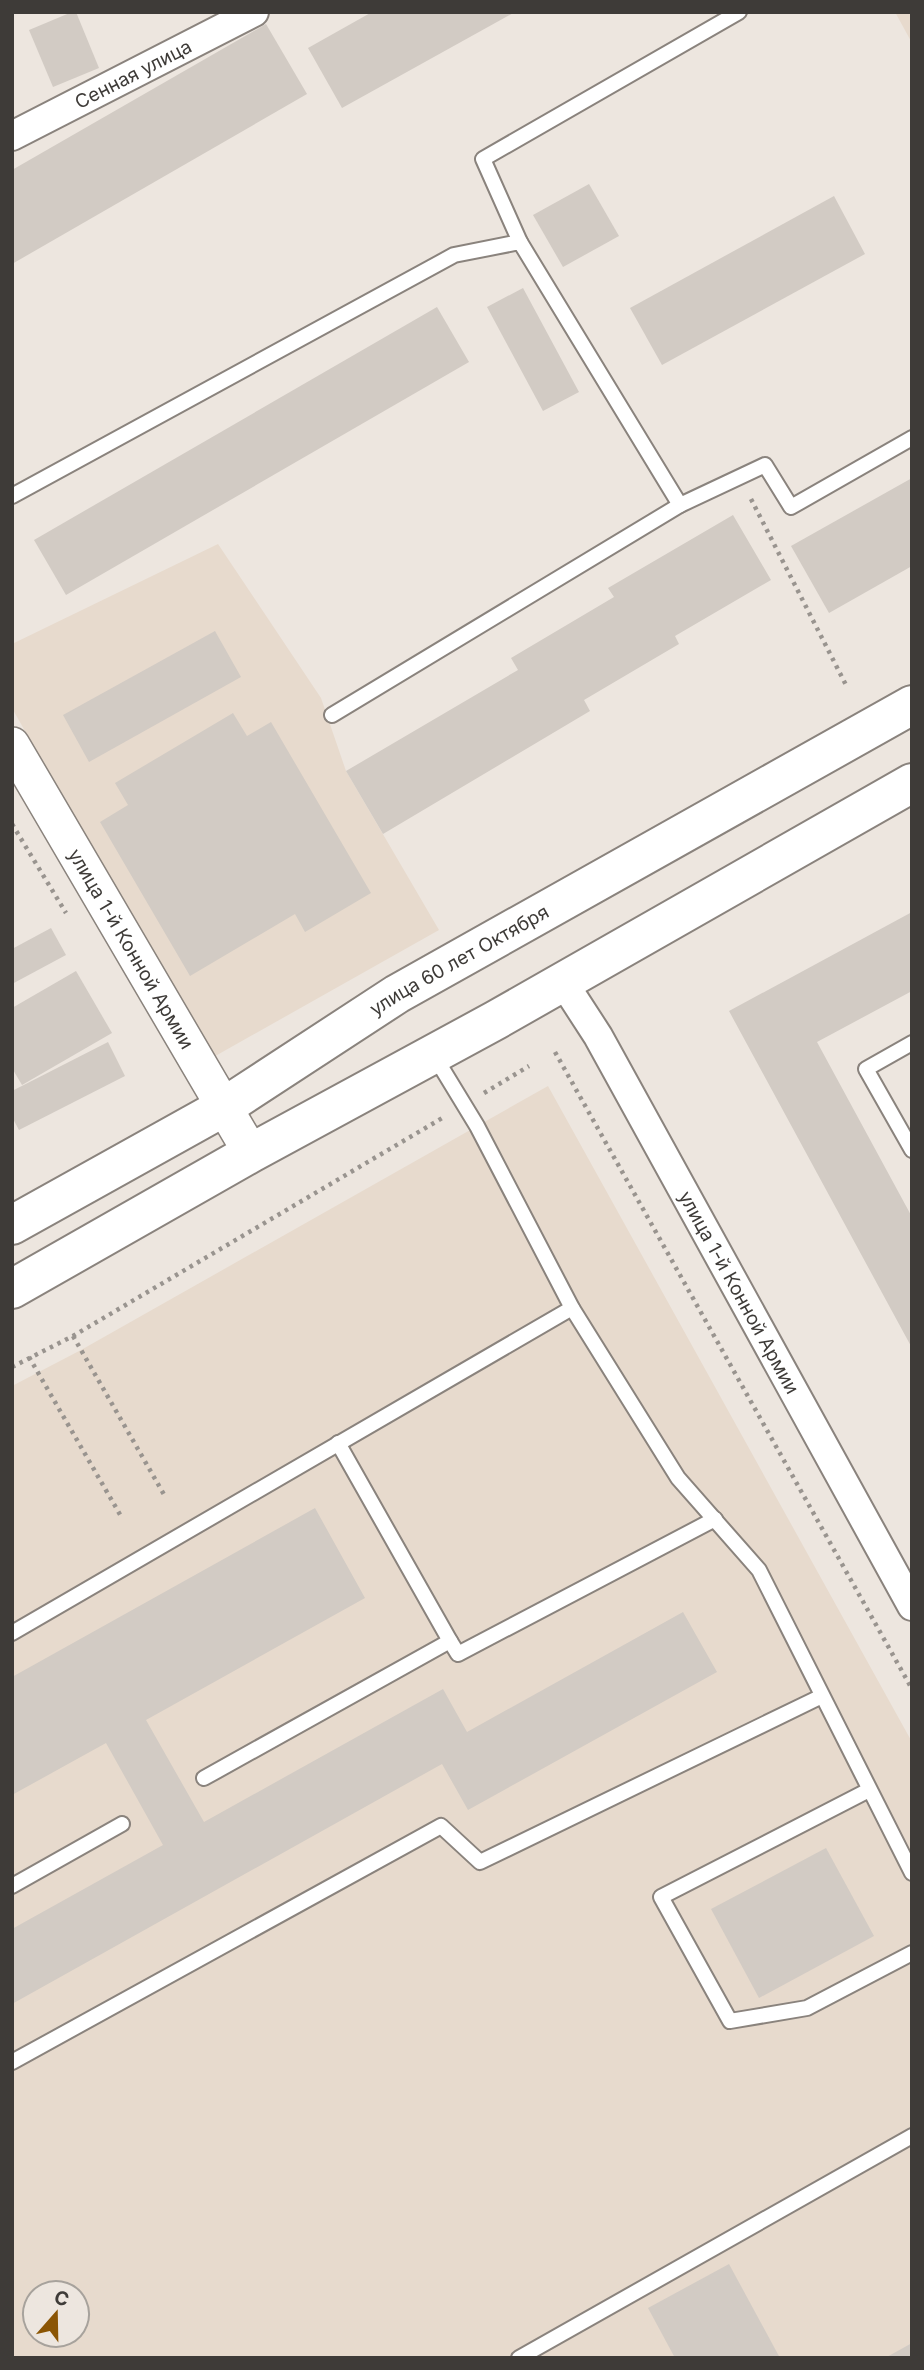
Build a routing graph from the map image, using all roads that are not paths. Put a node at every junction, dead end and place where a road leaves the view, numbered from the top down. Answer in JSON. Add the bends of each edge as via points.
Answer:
{"nodes":[{"id":1,"x":254,"y":12,"type":"edge"},
{"id":2,"x":739,"y":12,"type":"edge"},
{"id":3,"x":12,"y":136,"type":"edge"},
{"id":4,"x":520,"y":242,"type":"junction"},
{"id":5,"x":912,"y":439,"type":"edge"},
{"id":6,"x":12,"y":496,"type":"edge"},
{"id":7,"x":680,"y":505,"type":"junction"},
{"id":8,"x":912,"y":705,"type":"edge"},
{"id":9,"x":332,"y":715,"type":"dead end"},
{"id":10,"x":12,"y":746,"type":"edge"},
{"id":11,"x":912,"y":783,"type":"edge"},
{"id":12,"x":563,"y":982,"type":"junction"},
{"id":13,"x":912,"y":1042,"type":"edge"},
{"id":14,"x":432,"y":1053,"type":"junction"},
{"id":15,"x":224,"y":1107,"type":"junction"},
{"id":16,"x":912,"y":1150,"type":"edge"},
{"id":17,"x":251,"y":1153,"type":"junction"},
{"id":18,"x":12,"y":1225,"type":"edge"},
{"id":19,"x":12,"y":1289,"type":"edge"},
{"id":20,"x":572,"y":1308,"type":"junction"},
{"id":21,"x":338,"y":1443,"type":"junction"},
{"id":22,"x":715,"y":1519,"type":"junction"},
{"id":23,"x":912,"y":1606,"type":"edge"},
{"id":24,"x":12,"y":1633,"type":"edge"},
{"id":25,"x":450,"y":1641,"type":"junction"},
{"id":26,"x":822,"y":1696,"type":"junction"},
{"id":27,"x":204,"y":1778,"type":"dead end"},
{"id":28,"x":869,"y":1790,"type":"junction"},
{"id":29,"x":122,"y":1824,"type":"dead end"},
{"id":30,"x":912,"y":1873,"type":"edge"},
{"id":31,"x":12,"y":1886,"type":"edge"},
{"id":32,"x":912,"y":1953,"type":"edge"},
{"id":33,"x":12,"y":2062,"type":"edge"},
{"id":34,"x":912,"y":2136,"type":"edge"},
{"id":35,"x":519,"y":2358,"type":"edge"}],
"edges":[{"from":1,"to":3,"type":"street","name":"Сенная улица"},
{"from":2,"to":4,"type":"lane","via":[[483,159]]},
{"from":4,"to":6,"type":"lane","via":[[454,255]]},
{"from":4,"to":7,"type":"lane"},
{"from":5,"to":7,"type":"lane","via":[[791,507],[765,466]]},
{"from":7,"to":9,"type":"lane"},
{"from":8,"to":15,"type":"main road","name":"улица 60 лет Октября","via":[[397,994]]},
{"from":10,"to":15,"type":"street","name":"улица 1-й Конной Армии"},
{"from":11,"to":12,"type":"main road"},
{"from":12,"to":14,"type":"main road"},
{"from":12,"to":23,"type":"street","name":"улица 1-й Конной Армии","via":[[598,1037]]},
{"from":13,"to":16,"type":"lane","via":[[866,1069]]},
{"from":14,"to":17,"type":"main road"},
{"from":14,"to":20,"type":"lane","via":[[465,1105]]},
{"from":15,"to":17,"type":"street","name":"улица 1-й Конной Армии"},
{"from":15,"to":18,"type":"main road","name":"улица 60 лет Октября"},
{"from":17,"to":19,"type":"main road"},
{"from":20,"to":21,"type":"lane"},
{"from":20,"to":22,"type":"lane","via":[[678,1478]]},
{"from":21,"to":24,"type":"lane"},
{"from":21,"to":25,"type":"lane"},
{"from":22,"to":25,"type":"lane","via":[[458,1654]]},
{"from":22,"to":26,"type":"lane","via":[[760,1570]]},
{"from":25,"to":27,"type":"lane"},
{"from":26,"to":28,"type":"lane"},
{"from":26,"to":33,"type":"lane","via":[[480,1862],[441,1826]]},
{"from":28,"to":30,"type":"lane"},
{"from":28,"to":32,"type":"lane","via":[[661,1897],[730,2021],[807,2008]]},
{"from":29,"to":31,"type":"lane"},
{"from":34,"to":35,"type":"lane"}]}
